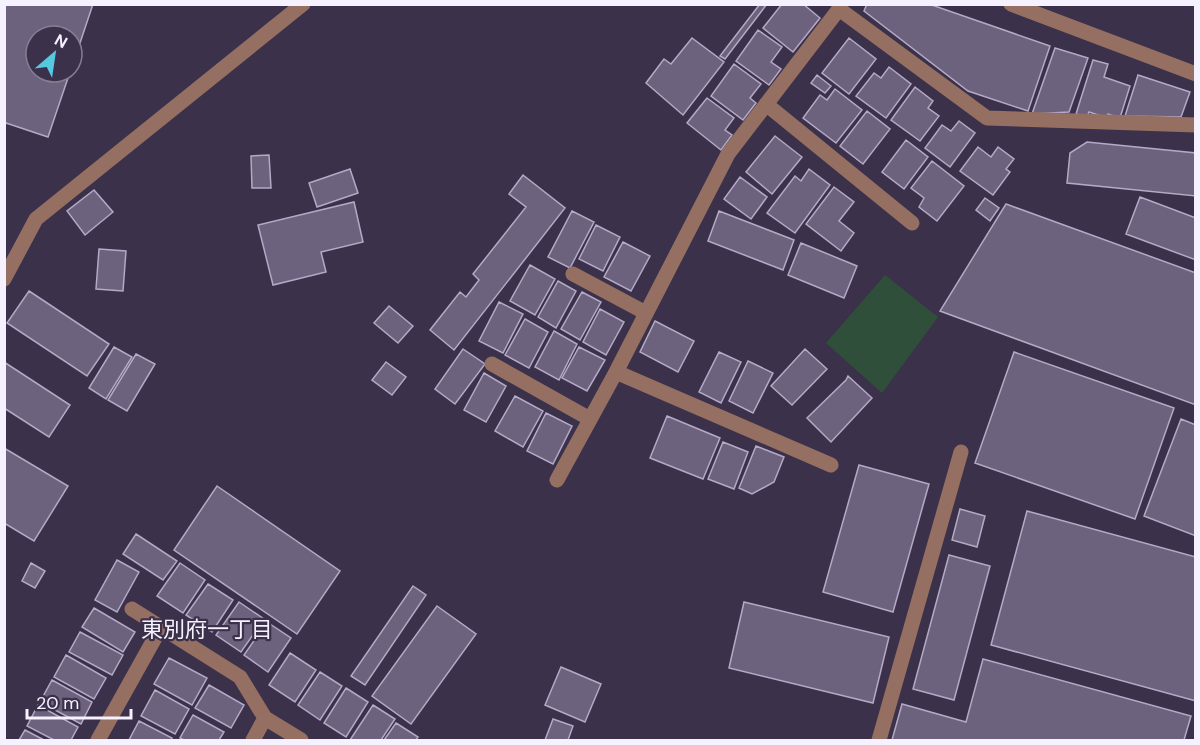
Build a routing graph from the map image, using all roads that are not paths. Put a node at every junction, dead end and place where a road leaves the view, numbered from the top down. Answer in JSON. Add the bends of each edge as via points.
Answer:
{"nodes":[{"id":1,"x":303,"y":4,"type":"edge"},
{"id":2,"x":1011,"y":4,"type":"edge"},
{"id":3,"x":840,"y":7,"type":"edge"},
{"id":4,"x":1196,"y":74,"type":"edge"},
{"id":5,"x":766,"y":104,"type":"junction"},
{"id":6,"x":1196,"y":125,"type":"edge"},
{"id":7,"x":912,"y":223,"type":"dead end"},
{"id":8,"x":573,"y":274,"type":"dead end"},
{"id":9,"x":4,"y":279,"type":"edge"},
{"id":10,"x":646,"y":313,"type":"junction"},
{"id":11,"x":492,"y":364,"type":"dead end"},
{"id":12,"x":616,"y":372,"type":"junction"},
{"id":13,"x":590,"y":419,"type":"junction"},
{"id":14,"x":961,"y":452,"type":"dead end"},
{"id":15,"x":831,"y":465,"type":"dead end"},
{"id":16,"x":557,"y":480,"type":"dead end"},
{"id":17,"x":132,"y":609,"type":"dead end"},
{"id":18,"x":161,"y":627,"type":"junction"},
{"id":19,"x":265,"y":718,"type":"junction"},
{"id":20,"x":98,"y":741,"type":"edge"},
{"id":21,"x":253,"y":741,"type":"edge"},
{"id":22,"x":301,"y":741,"type":"edge"},
{"id":23,"x":879,"y":741,"type":"edge"}],
"edges":[{"from":1,"to":9,"type":"street","via":[[36,219]]},
{"from":2,"to":4,"type":"street"},
{"from":3,"to":5,"type":"street"},
{"from":3,"to":6,"type":"street","via":[[987,118]]},
{"from":5,"to":7,"type":"street"},
{"from":5,"to":10,"type":"street","via":[[728,154]]},
{"from":8,"to":10,"type":"street"},
{"from":10,"to":12,"type":"street"},
{"from":11,"to":13,"type":"street"},
{"from":12,"to":13,"type":"street"},
{"from":12,"to":15,"type":"street"},
{"from":13,"to":16,"type":"street"},
{"from":14,"to":23,"type":"street"},
{"from":17,"to":18,"type":"street"},
{"from":18,"to":19,"type":"street","via":[[240,677]]},
{"from":18,"to":20,"type":"street"},
{"from":19,"to":21,"type":"street"},
{"from":19,"to":22,"type":"street"}]}
